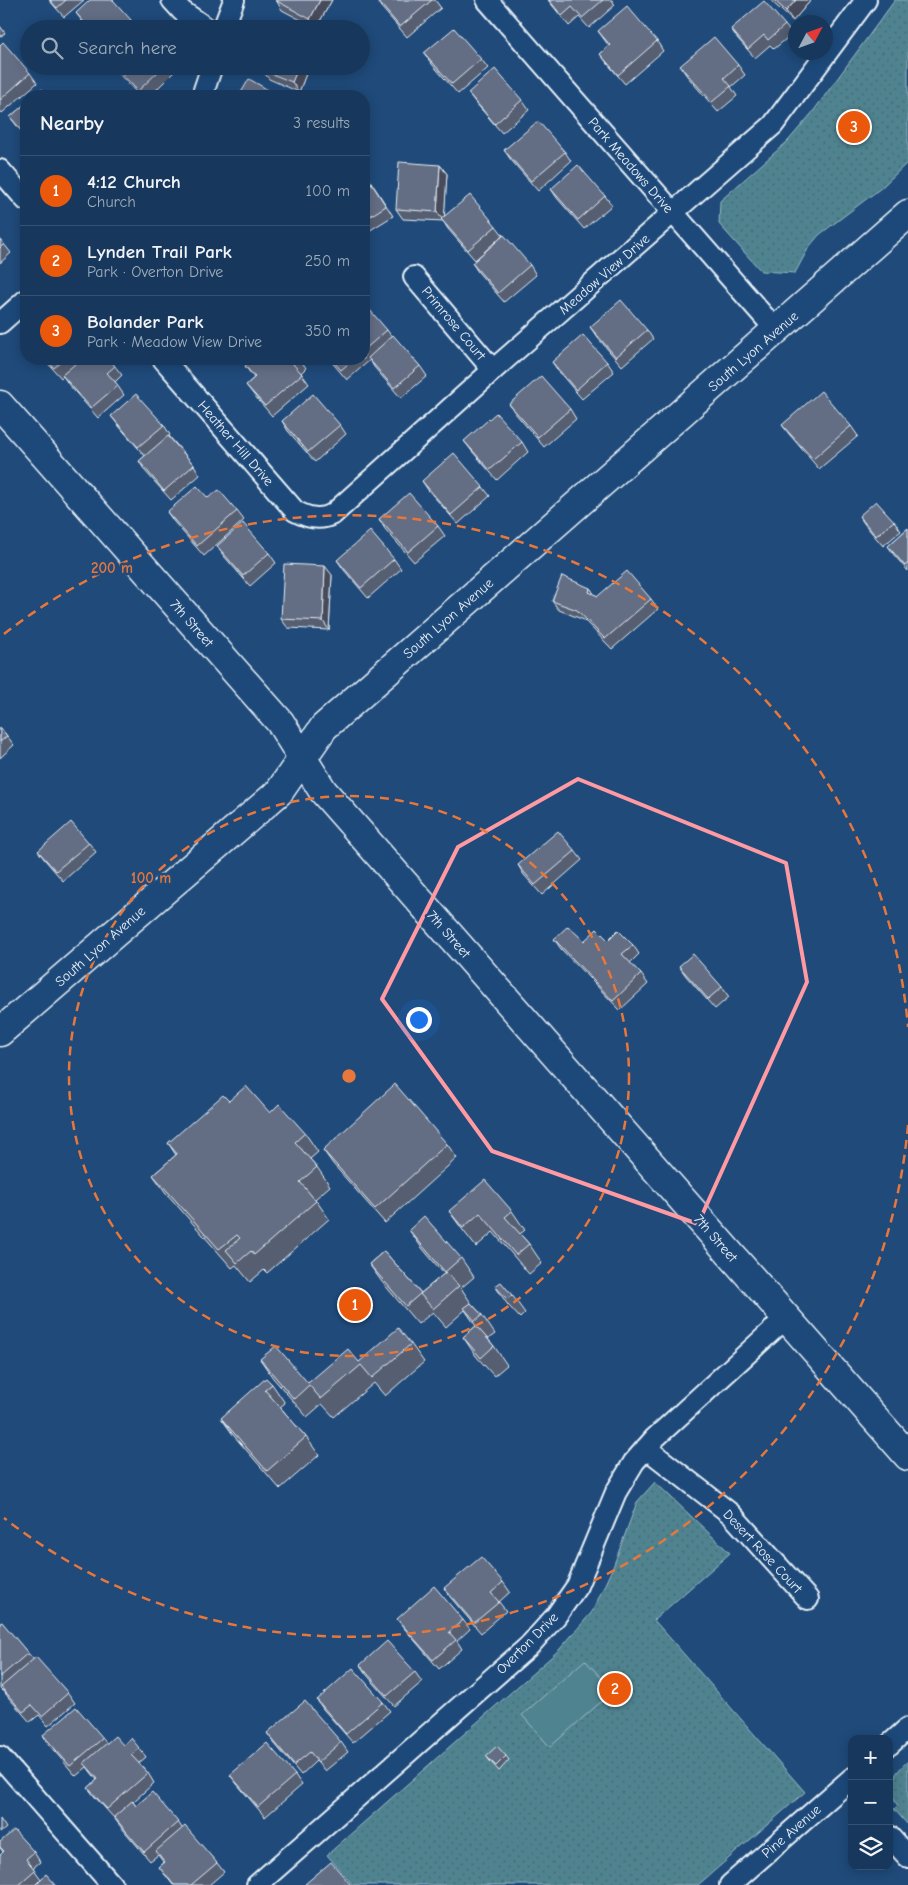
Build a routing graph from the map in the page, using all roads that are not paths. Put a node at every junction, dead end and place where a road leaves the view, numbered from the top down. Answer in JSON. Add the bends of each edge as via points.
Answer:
{"nodes":[{"id":1,"x":172,"y":0,"type":"edge"},
{"id":2,"x":234,"y":0,"type":"edge"},
{"id":3,"x":487,"y":0,"type":"edge"},
{"id":4,"x":866,"y":0,"type":"edge"},
{"id":5,"x":195,"y":20,"type":"edge"},
{"id":6,"x":226,"y":20,"type":"edge"},
{"id":7,"x":209,"y":75,"type":"edge"},
{"id":8,"x":204,"y":90,"type":"edge"},
{"id":9,"x":0,"y":170,"type":"edge"},
{"id":10,"x":20,"y":193,"type":"edge"},
{"id":11,"x":673,"y":213,"type":"junction"},
{"id":12,"x":908,"y":214,"type":"edge"},
{"id":13,"x":414,"y":277,"type":"dead end"},
{"id":14,"x":20,"y":305,"type":"edge"},
{"id":15,"x":0,"y":323,"type":"edge"},
{"id":16,"x":776,"y":330,"type":"junction"},
{"id":17,"x":168,"y":365,"type":"edge"},
{"id":18,"x":493,"y":370,"type":"junction"},
{"id":19,"x":0,"y":405,"type":"edge"},
{"id":20,"x":315,"y":518,"type":"joint"},
{"id":21,"x":302,"y":758,"type":"junction"},
{"id":22,"x":0,"y":1032,"type":"edge"},
{"id":23,"x":786,"y":1318,"type":"junction"},
{"id":24,"x":646,"y":1448,"type":"junction"},
{"id":25,"x":908,"y":1456,"type":"edge"},
{"id":26,"x":808,"y":1599,"type":"dead end"},
{"id":27,"x":908,"y":1728,"type":"edge"},
{"id":28,"x":893,"y":1741,"type":"edge"},
{"id":29,"x":0,"y":1757,"type":"edge"},
{"id":30,"x":848,"y":1786,"type":"edge"},
{"id":31,"x":893,"y":1840,"type":"edge"},
{"id":32,"x":908,"y":1857,"type":"edge"},
{"id":33,"x":112,"y":1885,"type":"edge"},
{"id":34,"x":257,"y":1885,"type":"edge"},
{"id":35,"x":730,"y":1885,"type":"edge"}],
"edges":[{"from":1,"to":5,"type":"street"},
{"from":2,"to":6,"type":"street"},
{"from":3,"to":11,"type":"street","name":"Park Meadows Drive"},
{"from":4,"to":11,"type":"street","name":"Meadow View Drive","via":[[773,125]]},
{"from":7,"to":8,"type":"street"},
{"from":9,"to":10,"type":"street"},
{"from":11,"to":16,"type":"street","name":"Park Meadows Drive"},
{"from":11,"to":18,"type":"street","name":"Meadow View Drive"},
{"from":12,"to":16,"type":"street","name":"South Lyon Avenue"},
{"from":13,"to":18,"type":"street","name":"Primrose Court"},
{"from":14,"to":15,"type":"street"},
{"from":16,"to":21,"type":"street","name":"South Lyon Avenue","via":[[324,727]]},
{"from":17,"to":20,"type":"street","name":"Heather Hill Drive","via":[[295,511]]},
{"from":18,"to":20,"type":"street","name":"Meadow View Drive","via":[[333,514]]},
{"from":19,"to":21,"type":"street","name":"7th Street","via":[[280,722]]},
{"from":21,"to":22,"type":"street","name":"South Lyon Avenue","via":[[279,792]]},
{"from":21,"to":23,"type":"street","name":"7th Street","via":[[323,791]]},
{"from":23,"to":24,"type":"street","name":"Overton Drive"},
{"from":23,"to":25,"type":"street","name":"7th Street"},
{"from":24,"to":26,"type":"street","name":"Desert Rose Court","via":[[731,1514]]},
{"from":24,"to":34,"type":"street","name":"Overton Drive","via":[[616,1492],[577,1586],[556,1616],[529,1646]]},
{"from":27,"to":28,"type":"street"},
{"from":29,"to":33,"type":"street"},
{"from":30,"to":35,"type":"street","name":"Pine Avenue"},
{"from":31,"to":32,"type":"street"}]}
